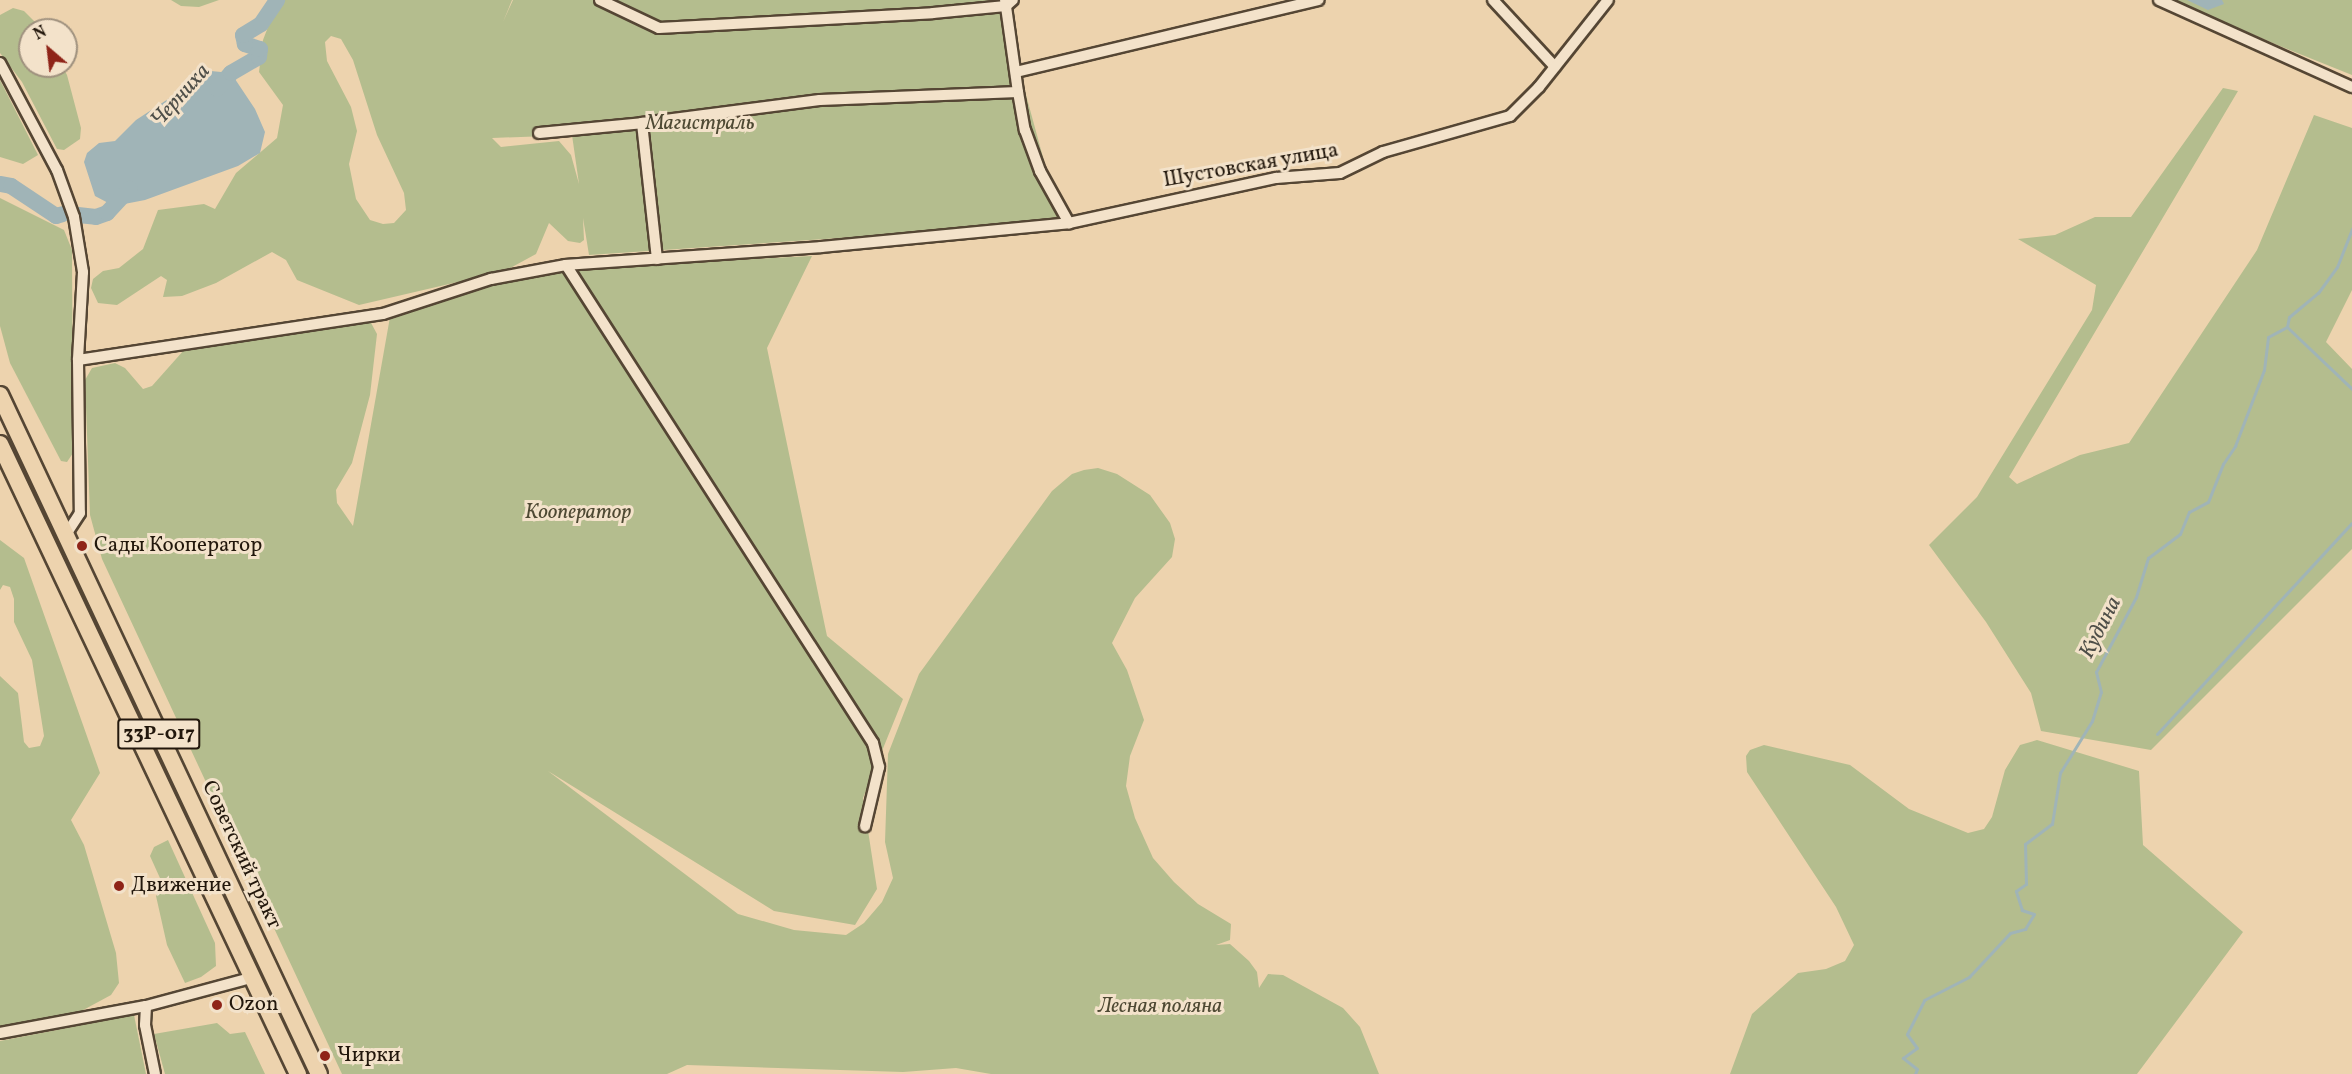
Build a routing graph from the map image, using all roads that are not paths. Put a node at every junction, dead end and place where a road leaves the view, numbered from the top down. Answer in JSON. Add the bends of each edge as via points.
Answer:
{"nodes":[{"id":1,"x":600,"y":0,"type":"edge"},
{"id":2,"x":1319,"y":0,"type":"edge"},
{"id":3,"x":1492,"y":0,"type":"edge"},
{"id":4,"x":1608,"y":0,"type":"edge"},
{"id":5,"x":2159,"y":0,"type":"edge"},
{"id":6,"x":1008,"y":2,"type":"edge"},
{"id":7,"x":0,"y":63,"type":"edge"},
{"id":8,"x":1555,"y":67,"type":"junction"},
{"id":9,"x":1016,"y":72,"type":"junction"},
{"id":10,"x":2352,"y":87,"type":"edge"},
{"id":11,"x":1018,"y":92,"type":"junction"},
{"id":12,"x":642,"y":123,"type":"junction"},
{"id":13,"x":539,"y":133,"type":"dead end"},
{"id":14,"x":1069,"y":223,"type":"junction"},
{"id":15,"x":657,"y":259,"type":"junction"},
{"id":16,"x":566,"y":265,"type":"junction"},
{"id":17,"x":78,"y":360,"type":"junction"},
{"id":18,"x":0,"y":395,"type":"edge"},
{"id":19,"x":0,"y":444,"type":"edge"},
{"id":20,"x":65,"y":536,"type":"junction"},
{"id":21,"x":866,"y":826,"type":"dead end"},
{"id":22,"x":254,"y":977,"type":"junction"},
{"id":23,"x":146,"y":1005,"type":"junction"},
{"id":24,"x":0,"y":1032,"type":"edge"},
{"id":25,"x":155,"y":1074,"type":"edge"},
{"id":26,"x":298,"y":1074,"type":"edge"},
{"id":27,"x":319,"y":1074,"type":"edge"}],
"edges":[{"from":1,"to":6,"type":"street","via":[[659,28],[799,22]]},
{"from":2,"to":9,"type":"street"},
{"from":3,"to":8,"type":"street"},
{"from":4,"to":8,"type":"street","name":"Шустовская улица"},
{"from":5,"to":10,"type":"street"},
{"from":6,"to":9,"type":"street"},
{"from":7,"to":17,"type":"street","via":[[57,170],[74,217],[83,272]]},
{"from":8,"to":14,"type":"street","name":"Шустовская улица","via":[[1510,116],[1383,152],[1340,173],[1276,178]]},
{"from":9,"to":11,"type":"street"},
{"from":11,"to":12,"type":"street","via":[[820,100]]},
{"from":11,"to":14,"type":"street","via":[[1025,130],[1040,171]]},
{"from":12,"to":13,"type":"street"},
{"from":12,"to":15,"type":"street"},
{"from":14,"to":15,"type":"street","name":"Шустовская улица"},
{"from":15,"to":16,"type":"street","name":"Шустовская улица"},
{"from":16,"to":17,"type":"street","name":"Шустовская улица","via":[[490,279],[383,314]]},
{"from":16,"to":21,"type":"street","via":[[873,743],[879,767]]},
{"from":17,"to":20,"type":"street","via":[[80,513]]},
{"from":18,"to":20,"type":"highway","name":"Советский тракт","number":"33Р-017"},
{"from":19,"to":22,"type":"highway","name":"Советский тракт","number":"33Р-017"},
{"from":20,"to":27,"type":"highway","name":"Советский тракт","number":"33Р-017"},
{"from":22,"to":23,"type":"street"},
{"from":22,"to":26,"type":"highway","name":"Советский тракт","number":"33Р-017"},
{"from":23,"to":24,"type":"street"},
{"from":23,"to":25,"type":"street","via":[[145,1025]]}]}
